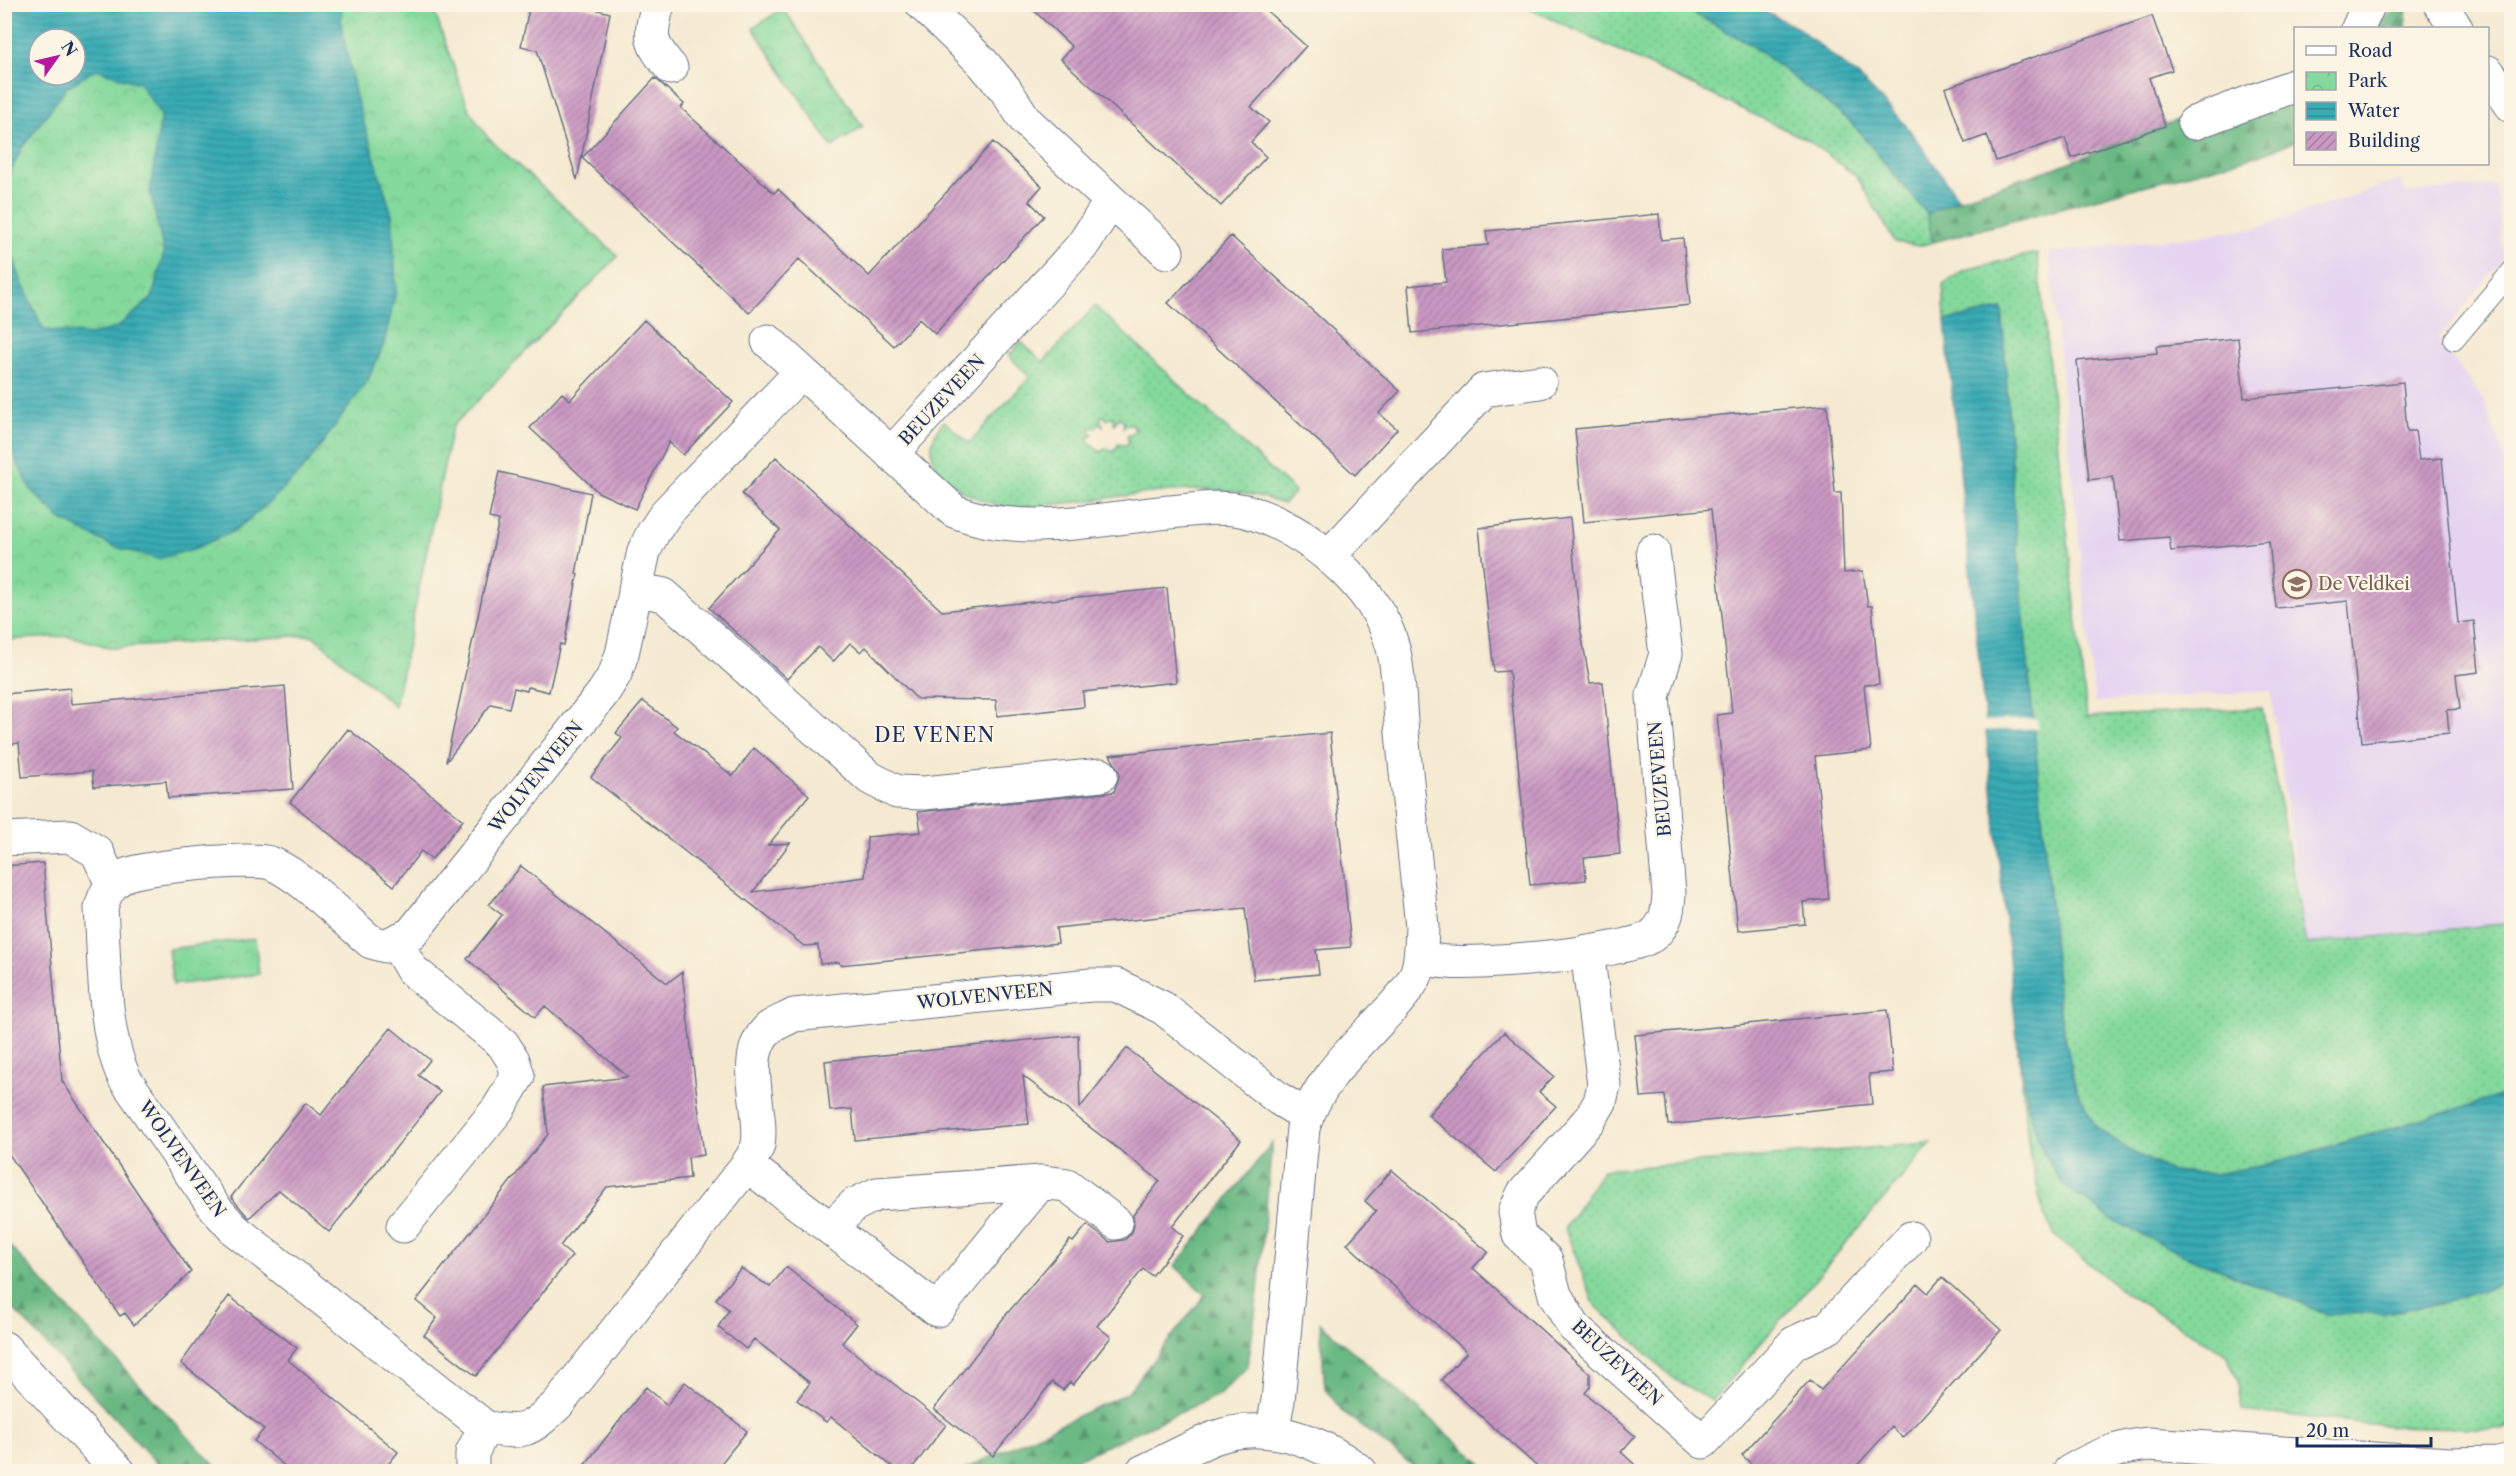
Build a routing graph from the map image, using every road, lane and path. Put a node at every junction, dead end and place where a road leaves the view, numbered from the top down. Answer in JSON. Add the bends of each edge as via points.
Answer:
{"nodes":[{"id":1,"x":658,"y":4,"type":"edge"},
{"id":2,"x":922,"y":4,"type":"edge"},
{"id":3,"x":2369,"y":4,"type":"edge"},
{"id":4,"x":2440,"y":4,"type":"edge"},
{"id":5,"x":2358,"y":27,"type":"edge"},
{"id":6,"x":2455,"y":27,"type":"edge"},
{"id":7,"x":671,"y":68,"type":"dead end"},
{"id":8,"x":2489,"y":75,"type":"edge"},
{"id":9,"x":2294,"y":85,"type":"edge"},
{"id":10,"x":2511,"y":106,"type":"edge"},
{"id":11,"x":2193,"y":123,"type":"dead end"},
{"id":12,"x":1111,"y":201,"type":"junction"},
{"id":13,"x":1167,"y":252,"type":"dead end"},
{"id":14,"x":2511,"y":271,"type":"edge"},
{"id":15,"x":2454,"y":340,"type":"dead end"},
{"id":16,"x":768,"y":341,"type":"dead end"},
{"id":17,"x":801,"y":372,"type":"junction"},
{"id":18,"x":1540,"y":382,"type":"dead end"},
{"id":19,"x":891,"y":454,"type":"junction"},
{"id":20,"x":1653,"y":551,"type":"dead end"},
{"id":21,"x":1329,"y":556,"type":"junction"},
{"id":22,"x":635,"y":589,"type":"junction"},
{"id":23,"x":1101,"y":775,"type":"dead end"},
{"id":24,"x":4,"y":839,"type":"edge"},
{"id":25,"x":112,"y":884,"type":"junction"},
{"id":26,"x":396,"y":943,"type":"junction"},
{"id":27,"x":1587,"y":951,"type":"junction"},
{"id":28,"x":1420,"y":958,"type":"junction"},
{"id":29,"x":1306,"y":1116,"type":"junction"},
{"id":30,"x":747,"y":1165,"type":"junction"},
{"id":31,"x":1041,"y":1182,"type":"junction"},
{"id":32,"x":1116,"y":1223,"type":"dead end"},
{"id":33,"x":403,"y":1226,"type":"dead end"},
{"id":34,"x":831,"y":1228,"type":"junction"},
{"id":35,"x":1911,"y":1238,"type":"dead end"},
{"id":36,"x":4,"y":1348,"type":"edge"},
{"id":37,"x":484,"y":1427,"type":"junction"},
{"id":38,"x":1272,"y":1431,"type":"junction"},
{"id":39,"x":2511,"y":1460,"type":"edge"},
{"id":40,"x":119,"y":1472,"type":"edge"},
{"id":41,"x":472,"y":1472,"type":"edge"},
{"id":42,"x":1142,"y":1472,"type":"edge"},
{"id":43,"x":1360,"y":1472,"type":"edge"},
{"id":44,"x":2069,"y":1472,"type":"edge"}],
"edges":[{"from":1,"to":7,"type":"street","via":[[652,28],[654,47]]},
{"from":2,"to":12,"type":"street","via":[[981,61],[1026,121]]},
{"from":3,"to":5,"type":"street"},
{"from":4,"to":6,"type":"street"},
{"from":8,"to":10,"type":"street"},
{"from":9,"to":11,"type":"street"},
{"from":12,"to":13,"type":"street"},
{"from":12,"to":19,"type":"street","name":"BEUZEVEEN","via":[[1082,246]]},
{"from":14,"to":15,"type":"lane"},
{"from":16,"to":17,"type":"street"},
{"from":17,"to":19,"type":"street"},
{"from":17,"to":22,"type":"street","name":"WOLVENVEEN","via":[[667,512],[644,551]]},
{"from":18,"to":21,"type":"street","via":[[1484,390]]},
{"from":19,"to":21,"type":"street","name":"BEUZEVEEN","via":[[954,511],[978,520],[1034,525],[1224,508],[1273,522]]},
{"from":20,"to":27,"type":"street","name":"BEUZEVEEN","via":[[1666,654],[1653,696],[1669,894],[1667,917],[1652,936],[1628,945]]},
{"from":21,"to":28,"type":"street","name":"BEUZEVEEN","via":[[1380,617],[1393,647],[1422,927]]},
{"from":22,"to":23,"type":"street","via":[[664,595],[870,778],[897,792],[924,793]]},
{"from":22,"to":26,"type":"street","name":"WOLVENVEEN","via":[[622,654],[603,693],[411,934]]},
{"from":24,"to":25,"type":"street","via":[[70,836],[97,852]]},
{"from":25,"to":26,"type":"street","via":[[126,874],[142,870],[269,862],[292,876],[371,942],[385,946]]},
{"from":25,"to":37,"type":"street","name":"WOLVENVEEN","via":[[101,908],[111,1038],[125,1079],[214,1208],[235,1230]]},
{"from":26,"to":33,"type":"street","via":[[412,970],[503,1044],[518,1076],[498,1109]]},
{"from":27,"to":28,"type":"street","name":"BEUZEVEEN","via":[[1482,962]]},
{"from":27,"to":35,"type":"street","name":"BEUZEVEEN","via":[[1604,1085],[1600,1102],[1590,1119],[1523,1194],[1515,1212],[1519,1235],[1546,1260],[1555,1295],[1574,1327],[1703,1442],[1794,1343],[1829,1327]]},
{"from":28,"to":29,"type":"street","name":"BEUZEVEEN","via":[[1403,995],[1329,1076]]},
{"from":29,"to":30,"type":"street","name":"WOLVENVEEN","via":[[1163,1008],[1116,986],[1090,985],[794,1015],[770,1028],[757,1045],[754,1070],[759,1129],[757,1148]]},
{"from":29,"to":38,"type":"street","name":"BEUZEVEEN"},
{"from":30,"to":34,"type":"street"},
{"from":30,"to":37,"type":"street","name":"WOLVENVEEN","via":[[557,1405],[533,1427],[509,1432]]},
{"from":31,"to":32,"type":"street","via":[[1067,1185]]},
{"from":31,"to":34,"type":"street","via":[[877,1194],[854,1205]]},
{"from":31,"to":34,"type":"street","via":[[937,1310]]},
{"from":36,"to":40,"type":"street"},
{"from":37,"to":41,"type":"street","via":[[472,1453]]},
{"from":38,"to":42,"type":"street","via":[[1250,1430],[1215,1438]]},
{"from":38,"to":43,"type":"street","via":[[1303,1439],[1342,1458]]},
{"from":39,"to":44,"type":"street","via":[[2449,1464],[2149,1444],[2097,1455]]}]}
